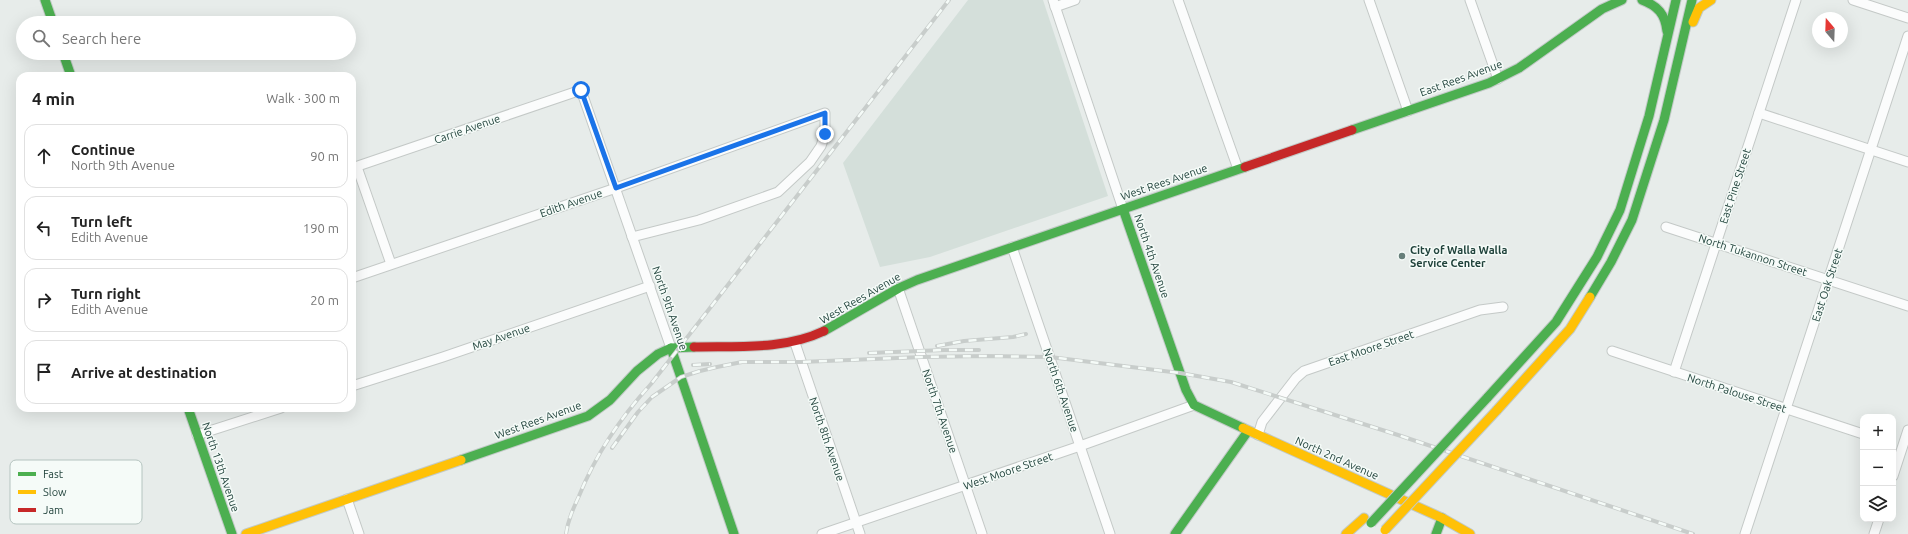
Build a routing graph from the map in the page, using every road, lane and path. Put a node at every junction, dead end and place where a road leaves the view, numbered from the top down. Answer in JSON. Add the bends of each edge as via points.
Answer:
{"nodes":[{"id":1,"x":45,"y":0,"type":"edge"},
{"id":2,"x":1075,"y":0,"type":"edge"},
{"id":3,"x":1178,"y":0,"type":"edge"},
{"id":4,"x":1370,"y":0,"type":"edge"},
{"id":5,"x":1470,"y":0,"type":"edge"},
{"id":6,"x":1622,"y":0,"type":"edge"},
{"id":7,"x":1642,"y":0,"type":"edge"},
{"id":8,"x":1676,"y":0,"type":"edge"},
{"id":9,"x":1692,"y":0,"type":"edge"},
{"id":10,"x":1711,"y":0,"type":"edge"},
{"id":11,"x":1796,"y":0,"type":"edge"},
{"id":12,"x":1853,"y":0,"type":"edge"},
{"id":13,"x":1054,"y":4,"type":"edge"},
{"id":14,"x":51,"y":16,"type":"edge"},
{"id":15,"x":1908,"y":18,"type":"edge"},
{"id":16,"x":1908,"y":36,"type":"edge"},
{"id":17,"x":1667,"y":38,"type":"junction"},
{"id":18,"x":65,"y":60,"type":"edge"},
{"id":19,"x":70,"y":72,"type":"edge"},
{"id":20,"x":1498,"y":79,"type":"junction"},
{"id":21,"x":581,"y":90,"type":"joint"},
{"id":22,"x":1671,"y":92,"type":"junction"},
{"id":23,"x":1408,"y":111,"type":"junction"},
{"id":24,"x":1759,"y":113,"type":"junction"},
{"id":25,"x":1871,"y":150,"type":"junction"},
{"id":26,"x":1908,"y":162,"type":"edge"},
{"id":27,"x":356,"y":166,"type":"edge"},
{"id":28,"x":1238,"y":169,"type":"junction"},
{"id":29,"x":356,"y":172,"type":"edge"},
{"id":30,"x":616,"y":188,"type":"junction"},
{"id":31,"x":1123,"y":209,"type":"junction"},
{"id":32,"x":1666,"y":227,"type":"dead end"},
{"id":33,"x":632,"y":237,"type":"junction"},
{"id":34,"x":1716,"y":243,"type":"junction"},
{"id":35,"x":1012,"y":247,"type":"junction"},
{"id":36,"x":391,"y":264,"type":"junction"},
{"id":37,"x":356,"y":277,"type":"edge"},
{"id":38,"x":1828,"y":280,"type":"junction"},
{"id":39,"x":650,"y":286,"type":"junction"},
{"id":40,"x":898,"y":288,"type":"junction"},
{"id":41,"x":1908,"y":306,"type":"edge"},
{"id":42,"x":1503,"y":307,"type":"dead end"},
{"id":43,"x":795,"y":343,"type":"junction"},
{"id":44,"x":671,"y":348,"type":"junction"},
{"id":45,"x":1612,"y":351,"type":"dead end"},
{"id":46,"x":1674,"y":372,"type":"junction"},
{"id":47,"x":356,"y":385,"type":"edge"},
{"id":48,"x":1194,"y":405,"type":"junction"},
{"id":49,"x":1786,"y":409,"type":"junction"},
{"id":50,"x":1497,"y":410,"type":"junction"},
{"id":51,"x":189,"y":412,"type":"edge"},
{"id":52,"x":269,"y":412,"type":"edge"},
{"id":53,"x":1262,"y":422,"type":"junction"},
{"id":54,"x":1908,"y":430,"type":"edge"},
{"id":55,"x":1248,"y":431,"type":"junction"},
{"id":56,"x":1860,"y":433,"type":"edge"},
{"id":57,"x":197,"y":435,"type":"junction"},
{"id":58,"x":1258,"y":435,"type":"junction"},
{"id":59,"x":1251,"y":445,"type":"dead end"},
{"id":60,"x":1080,"y":446,"type":"junction"},
{"id":61,"x":1905,"y":448,"type":"edge"},
{"id":62,"x":1238,"y":462,"type":"dead end"},
{"id":63,"x":1896,"y":469,"type":"edge"},
{"id":64,"x":1455,"y":470,"type":"dead end"},
{"id":65,"x":966,"y":485,"type":"junction"},
{"id":66,"x":347,"y":499,"type":"junction"},
{"id":67,"x":1428,"y":499,"type":"dead end"},
{"id":68,"x":1412,"y":516,"type":"dead end"},
{"id":69,"x":1442,"y":518,"type":"junction"},
{"id":70,"x":1367,"y":520,"type":"junction"},
{"id":71,"x":856,"y":522,"type":"junction"},
{"id":72,"x":1878,"y":522,"type":"edge"},
{"id":73,"x":1452,"y":523,"type":"junction"},
{"id":74,"x":1383,"y":532,"type":"edge"},
{"id":75,"x":232,"y":534,"type":"edge"},
{"id":76,"x":246,"y":534,"type":"edge"},
{"id":77,"x":359,"y":534,"type":"edge"},
{"id":78,"x":734,"y":534,"type":"edge"},
{"id":79,"x":822,"y":534,"type":"edge"},
{"id":80,"x":860,"y":534,"type":"edge"},
{"id":81,"x":982,"y":534,"type":"edge"},
{"id":82,"x":1110,"y":534,"type":"edge"},
{"id":83,"x":1175,"y":534,"type":"edge"},
{"id":84,"x":1185,"y":534,"type":"edge"},
{"id":85,"x":1346,"y":534,"type":"edge"},
{"id":86,"x":1360,"y":534,"type":"edge"},
{"id":87,"x":1436,"y":534,"type":"edge"},
{"id":88,"x":1447,"y":534,"type":"edge"},
{"id":89,"x":1470,"y":534,"type":"edge"},
{"id":90,"x":1745,"y":534,"type":"edge"},
{"id":91,"x":1874,"y":534,"type":"edge"}],
"edges":[{"from":1,"to":14,"type":"main road"},
{"from":2,"to":13,"type":"street"},
{"from":3,"to":28,"type":"street"},
{"from":4,"to":23,"type":"street"},
{"from":5,"to":20,"type":"street"},
{"from":6,"to":20,"type":"main road","name":"East Rees Avenue","via":[[1602,9],[1530,61]]},
{"from":7,"to":17,"type":"main road","via":[[1661,9],[1667,23]]},
{"from":8,"to":17,"type":"main road"},
{"from":9,"to":22,"type":"main road"},
{"from":10,"to":22,"type":"main road","via":[[1697,9]]},
{"from":11,"to":24,"type":"street","name":"East Pine Street"},
{"from":12,"to":15,"type":"street"},
{"from":13,"to":31,"type":"street","name":"North 4th Avenue"},
{"from":16,"to":25,"type":"street","name":"East Oak Street"},
{"from":17,"to":70,"type":"main road","bridge":true,"via":[[1649,116],[1620,210],[1596,257],[1556,322],[1424,466]]},
{"from":18,"to":19,"type":"main road"},
{"from":20,"to":23,"type":"main road","name":"East Rees Avenue"},
{"from":21,"to":27,"type":"street","name":"Carrie Avenue"},
{"from":21,"to":30,"type":"street","name":"North 9th Avenue"},
{"from":22,"to":50,"type":"main road","via":[[1632,220],[1611,262],[1570,329]]},
{"from":23,"to":28,"type":"main road","name":"West Rees Avenue"},
{"from":24,"to":25,"type":"street"},
{"from":24,"to":34,"type":"street","name":"East Pine Street"},
{"from":25,"to":26,"type":"street"},
{"from":25,"to":38,"type":"street","name":"East Oak Street"},
{"from":28,"to":31,"type":"main road","name":"West Rees Avenue"},
{"from":29,"to":36,"type":"street"},
{"from":30,"to":33,"type":"street","name":"North 9th Avenue"},
{"from":30,"to":33,"type":"street","name":"Edith Avenue","via":[[825,113],[825,134],[821,146],[810,162],[778,192],[699,220]]},
{"from":30,"to":36,"type":"street","name":"Edith Avenue"},
{"from":31,"to":35,"type":"main road","name":"West Rees Avenue"},
{"from":31,"to":48,"type":"main road","name":"North 4th Avenue","via":[[1188,395]]},
{"from":32,"to":34,"type":"street","name":"North Tukannon Street"},
{"from":33,"to":39,"type":"street","name":"North 9th Avenue"},
{"from":34,"to":38,"type":"street","name":"North Tukannon Street"},
{"from":34,"to":46,"type":"street","name":"East Pine Street"},
{"from":35,"to":40,"type":"main road","name":"West Rees Avenue"},
{"from":35,"to":60,"type":"street","name":"North 6th Avenue"},
{"from":36,"to":37,"type":"street","name":"Edith Avenue"},
{"from":38,"to":41,"type":"street","name":"North Tukannon Street"},
{"from":38,"to":49,"type":"street","name":"East Oak Street"},
{"from":39,"to":44,"type":"street","name":"North 9th Avenue"},
{"from":39,"to":47,"type":"street","name":"May Avenue"},
{"from":40,"to":43,"type":"main road","name":"West Rees Avenue","via":[[835,328]]},
{"from":40,"to":65,"type":"street","name":"North 7th Avenue"},
{"from":42,"to":53,"type":"street","name":"East Moore Street","via":[[1480,310],[1304,372],[1296,378]]},
{"from":43,"to":44,"type":"main road","name":"West Rees Avenue"},
{"from":43,"to":71,"type":"street","name":"North 8th Avenue"},
{"from":44,"to":66,"type":"main road","name":"West Rees Avenue","via":[[640,367],[609,402],[588,416]]},
{"from":44,"to":78,"type":"main road","name":"North 9th Avenue"},
{"from":45,"to":46,"type":"street","name":"North Palouse Street"},
{"from":46,"to":49,"type":"street","name":"North Palouse Street"},
{"from":48,"to":55,"type":"main road","name":"North 2nd Avenue"},
{"from":48,"to":60,"type":"street","name":"West Moore Street"},
{"from":49,"to":56,"type":"street","name":"North Palouse Street"},
{"from":49,"to":90,"type":"street","name":"East Oak Street"},
{"from":50,"to":64,"type":"main road","bridge":true},
{"from":50,"to":74,"type":"main road","bridge":true},
{"from":51,"to":57,"type":"main road","name":"North 13th Avenue"},
{"from":52,"to":57,"type":"street"},
{"from":53,"to":55,"type":"street","name":"East Moore Street"},
{"from":53,"to":58,"type":"street","name":"East Moore Street"},
{"from":54,"to":61,"type":"street"},
{"from":55,"to":58,"type":"main road","name":"North 2nd Avenue"},
{"from":55,"to":83,"type":"main road"},
{"from":57,"to":75,"type":"main road","name":"North 13th Avenue"},
{"from":58,"to":59,"type":"main road"},
{"from":58,"to":69,"type":"main road","name":"North 2nd Avenue"},
{"from":60,"to":65,"type":"street","name":"West Moore Street"},
{"from":60,"to":82,"type":"street","name":"North 6th Avenue"},
{"from":61,"to":63,"type":"street"},
{"from":62,"to":84,"type":"main road"},
{"from":65,"to":71,"type":"street","name":"West Moore Street"},
{"from":65,"to":81,"type":"street","name":"North 7th Avenue"},
{"from":66,"to":76,"type":"main road","name":"West Rees Avenue"},
{"from":66,"to":77,"type":"street"},
{"from":67,"to":68,"type":"main road"},
{"from":69,"to":73,"type":"main road","name":"North 2nd Avenue"},
{"from":69,"to":87,"type":"main road"},
{"from":70,"to":85,"type":"main road"},
{"from":70,"to":86,"type":"main road"},
{"from":71,"to":79,"type":"street","name":"West Moore Street"},
{"from":71,"to":80,"type":"street","name":"North 8th Avenue"},
{"from":72,"to":91,"type":"street"},
{"from":73,"to":88,"type":"main road"},
{"from":73,"to":89,"type":"main road","name":"North 2nd Avenue"}]}
